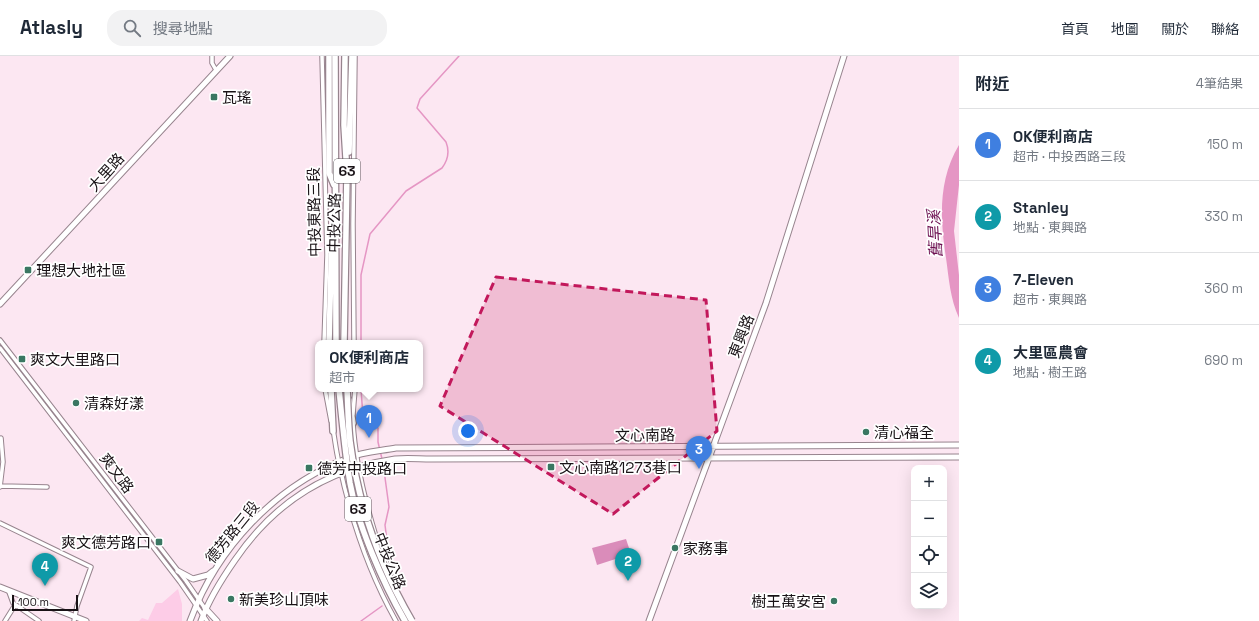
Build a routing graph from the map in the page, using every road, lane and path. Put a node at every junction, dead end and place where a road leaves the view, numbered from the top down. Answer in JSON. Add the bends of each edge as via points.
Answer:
{"nodes":[{"id":1,"x":212,"y":56,"type":"edge"},
{"id":2,"x":230,"y":56,"type":"edge"},
{"id":3,"x":322,"y":56,"type":"edge"},
{"id":4,"x":329,"y":56,"type":"edge"},
{"id":5,"x":335,"y":56,"type":"edge"},
{"id":6,"x":345,"y":56,"type":"edge"},
{"id":7,"x":352,"y":56,"type":"edge"},
{"id":8,"x":355,"y":56,"type":"edge"},
{"id":9,"x":844,"y":56,"type":"edge"},
{"id":10,"x":216,"y":70,"type":"junction"},
{"id":11,"x":347,"y":174,"type":"junction"},
{"id":12,"x":335,"y":189,"type":"junction"},
{"id":13,"x":334,"y":215,"type":"junction"},
{"id":14,"x":346,"y":216,"type":"junction"},
{"id":15,"x":0,"y":304,"type":"edge"},
{"id":16,"x":0,"y":340,"type":"edge"},
{"id":17,"x":324,"y":340,"type":"edge"},
{"id":18,"x":329,"y":340,"type":"edge"},
{"id":19,"x":336,"y":340,"type":"edge"},
{"id":20,"x":344,"y":340,"type":"edge"},
{"id":21,"x":348,"y":340,"type":"edge"},
{"id":22,"x":354,"y":340,"type":"edge"},
{"id":23,"x":0,"y":348,"type":"edge"},
{"id":24,"x":325,"y":392,"type":"edge"},
{"id":25,"x":331,"y":392,"type":"edge"},
{"id":26,"x":339,"y":392,"type":"edge"},
{"id":27,"x":348,"y":392,"type":"edge"},
{"id":28,"x":348,"y":392,"type":"edge"},
{"id":29,"x":354,"y":392,"type":"edge"},
{"id":30,"x":353,"y":423,"type":"junction"},
{"id":31,"x":333,"y":432,"type":"junction"},
{"id":32,"x":1,"y":438,"type":"dead end"},
{"id":33,"x":959,"y":445,"type":"edge"},
{"id":34,"x":713,"y":446,"type":"junction"},
{"id":35,"x":356,"y":456,"type":"junction"},
{"id":36,"x":709,"y":457,"type":"junction"},
{"id":37,"x":959,"y":457,"type":"edge"},
{"id":38,"x":338,"y":462,"type":"junction"},
{"id":39,"x":358,"y":467,"type":"junction"},
{"id":40,"x":341,"y":473,"type":"junction"},
{"id":41,"x":0,"y":486,"type":"edge"},
{"id":42,"x":47,"y":487,"type":"dead end"},
{"id":43,"x":0,"y":523,"type":"edge"},
{"id":44,"x":219,"y":566,"type":"junction"},
{"id":45,"x":178,"y":571,"type":"junction"},
{"id":46,"x":0,"y":587,"type":"edge"},
{"id":47,"x":9,"y":592,"type":"junction"},
{"id":48,"x":400,"y":594,"type":"junction"},
{"id":49,"x":198,"y":599,"type":"junction"},
{"id":50,"x":386,"y":600,"type":"junction"},
{"id":51,"x":16,"y":605,"type":"junction"},
{"id":52,"x":196,"y":605,"type":"junction"},
{"id":53,"x":205,"y":608,"type":"junction"},
{"id":54,"x":202,"y":618,"type":"edge"},
{"id":55,"x":75,"y":620,"type":"edge"},
{"id":56,"x":5,"y":621,"type":"edge"},
{"id":57,"x":39,"y":621,"type":"edge"},
{"id":58,"x":86,"y":621,"type":"edge"},
{"id":59,"x":190,"y":621,"type":"edge"},
{"id":60,"x":207,"y":621,"type":"edge"},
{"id":61,"x":213,"y":621,"type":"edge"},
{"id":62,"x":217,"y":621,"type":"edge"},
{"id":63,"x":396,"y":621,"type":"edge"},
{"id":64,"x":405,"y":621,"type":"edge"},
{"id":65,"x":413,"y":621,"type":"edge"},
{"id":66,"x":649,"y":621,"type":"edge"}],
"edges":[{"from":1,"to":10,"type":"street"},
{"from":2,"to":10,"type":"street","name":"大里路"},
{"from":3,"to":17,"type":"street","name":"中投東路三段","via":[[327,255]]},
{"from":4,"to":12,"type":"main road","via":[[329,173]]},
{"from":5,"to":12,"type":"main road","name":"中投公路","number":"63"},
{"from":6,"to":11,"type":"main road","name":"中投公路","number":"63","via":[[344,125]]},
{"from":7,"to":11,"type":"main road"},
{"from":8,"to":22,"type":"street"},
{"from":9,"to":34,"type":"street","name":"東興路","via":[[766,303]]},
{"from":10,"to":15,"type":"street","name":"大里路"},
{"from":11,"to":14,"type":"main road","name":"中投公路","number":"63"},
{"from":12,"to":13,"type":"main road","name":"中投公路","number":"63"},
{"from":13,"to":18,"type":"main road","via":[[330,244]]},
{"from":13,"to":19,"type":"main road","name":"中投公路","number":"63"},
{"from":14,"to":20,"type":"main road","name":"中投公路","number":"63"},
{"from":14,"to":21,"type":"main road"},
{"from":16,"to":45,"type":"street","name":"爽文路"},
{"from":23,"to":52,"type":"street","name":"爽文路"},
{"from":24,"to":31,"type":"street"},
{"from":25,"to":31,"type":"main road"},
{"from":26,"to":64,"type":"main road","name":"中投公路","number":"63","bridge":true,"via":[[351,484],[364,529],[391,597]]},
{"from":27,"to":30,"type":"main road"},
{"from":28,"to":65,"type":"main road","name":"中投公路","number":"63","bridge":true,"via":[[350,441],[370,529],[395,592]]},
{"from":29,"to":30,"type":"street"},
{"from":30,"to":35,"type":"street"},
{"from":31,"to":38,"type":"street"},
{"from":32,"to":41,"type":"street","via":[[3,462]]},
{"from":33,"to":34,"type":"street","name":"文心南路"},
{"from":34,"to":35,"type":"street","name":"文心南路","via":[[396,448]]},
{"from":34,"to":36,"type":"street","name":"東興路"},
{"from":35,"to":38,"type":"street","name":"德芳路三段"},
{"from":35,"to":39,"type":"street"},
{"from":36,"to":37,"type":"street","name":"文心南路"},
{"from":36,"to":39,"type":"street","name":"文心南路","via":[[397,459]]},
{"from":36,"to":66,"type":"street","name":"東興路"},
{"from":38,"to":40,"type":"street"},
{"from":38,"to":44,"type":"street","name":"德芳路三段","via":[[296,485],[269,505],[243,533]]},
{"from":39,"to":40,"type":"street","name":"德芳路三段"},
{"from":39,"to":48,"type":"street","via":[[375,535]]},
{"from":40,"to":50,"type":"street","via":[[356,525]]},
{"from":40,"to":53,"type":"street","name":"德芳路三段","via":[[296,497],[263,524],[223,577]]},
{"from":41,"to":42,"type":"street"},
{"from":43,"to":55,"type":"street","via":[[91,567],[77,606]]},
{"from":44,"to":45,"type":"street","via":[[208,575],[193,579]]},
{"from":44,"to":49,"type":"street","name":"德芳路三段"},
{"from":45,"to":49,"type":"street","name":"爽文路"},
{"from":46,"to":47,"type":"street"},
{"from":47,"to":51,"type":"street"},
{"from":47,"to":55,"type":"street"},
{"from":48,"to":50,"type":"street","via":[[396,590],[391,590],[386,594]]},
{"from":48,"to":65,"type":"street"},
{"from":49,"to":52,"type":"street","name":"德芳路三段"},
{"from":49,"to":53,"type":"street","name":"爽文路"},
{"from":50,"to":63,"type":"street"},
{"from":51,"to":56,"type":"street"},
{"from":51,"to":57,"type":"street"},
{"from":52,"to":54,"type":"street","name":"爽文路"},
{"from":52,"to":59,"type":"street","name":"德芳路三段"},
{"from":53,"to":54,"type":"street","name":"德芳路三段"},
{"from":53,"to":61,"type":"street","name":"爽文路"},
{"from":53,"to":62,"type":"street"},
{"from":54,"to":60,"type":"street","name":"爽文路"},
{"from":55,"to":58,"type":"street"}]}
